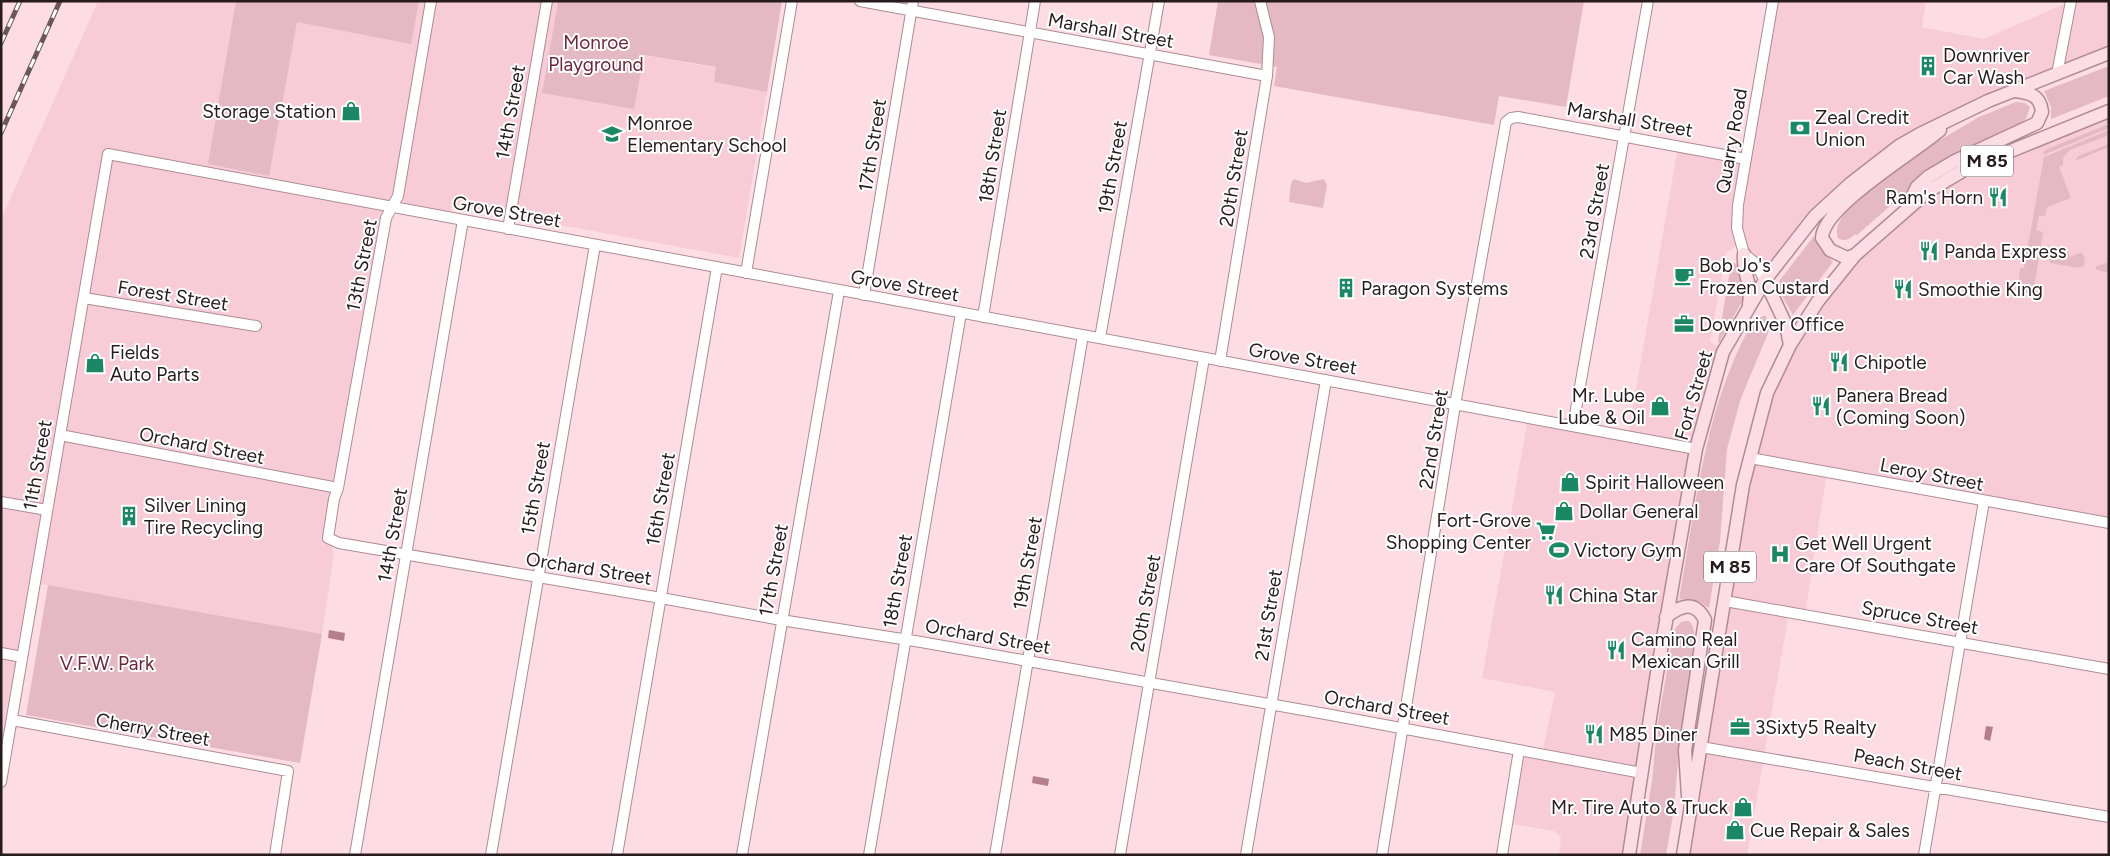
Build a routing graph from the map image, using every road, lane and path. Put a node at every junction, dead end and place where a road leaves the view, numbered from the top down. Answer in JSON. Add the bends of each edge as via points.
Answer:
{"nodes":[{"id":1,"x":431,"y":1,"type":"edge"},
{"id":2,"x":547,"y":1,"type":"edge"},
{"id":3,"x":792,"y":1,"type":"edge"},
{"id":4,"x":860,"y":1,"type":"edge"},
{"id":5,"x":1035,"y":1,"type":"edge"},
{"id":6,"x":1159,"y":1,"type":"edge"},
{"id":7,"x":1260,"y":1,"type":"edge"},
{"id":8,"x":1648,"y":1,"type":"edge"},
{"id":9,"x":1773,"y":1,"type":"edge"},
{"id":10,"x":2071,"y":1,"type":"edge"},
{"id":11,"x":912,"y":6,"type":"edge"},
{"id":12,"x":1030,"y":33,"type":"junction"},
{"id":13,"x":2109,"y":53,"type":"edge"},
{"id":14,"x":1150,"y":55,"type":"junction"},
{"id":15,"x":2057,"y":74,"type":"junction"},
{"id":16,"x":1267,"y":76,"type":"junction"},
{"id":17,"x":2014,"y":91,"type":"junction"},
{"id":18,"x":2109,"y":111,"type":"edge"},
{"id":19,"x":1954,"y":118,"type":"junction"},
{"id":20,"x":1508,"y":120,"type":"joint"},
{"id":21,"x":1625,"y":136,"type":"junction"},
{"id":22,"x":108,"y":154,"type":"joint"},
{"id":23,"x":1746,"y":159,"type":"junction"},
{"id":24,"x":392,"y":207,"type":"junction"},
{"id":25,"x":1906,"y":210,"type":"junction"},
{"id":26,"x":463,"y":220,"type":"junction"},
{"id":27,"x":508,"y":229,"type":"junction"},
{"id":28,"x":595,"y":245,"type":"junction"},
{"id":29,"x":1744,"y":254,"type":"junction"},
{"id":30,"x":1855,"y":256,"type":"junction"},
{"id":31,"x":717,"y":267,"type":"junction"},
{"id":32,"x":746,"y":273,"type":"junction"},
{"id":33,"x":1765,"y":280,"type":"junction"},
{"id":34,"x":839,"y":291,"type":"junction"},
{"id":35,"x":864,"y":295,"type":"junction"},
{"id":36,"x":84,"y":298,"type":"junction"},
{"id":37,"x":1748,"y":309,"type":"junction"},
{"id":38,"x":961,"y":313,"type":"junction"},
{"id":39,"x":983,"y":317,"type":"junction"},
{"id":40,"x":256,"y":326,"type":"dead end"},
{"id":41,"x":1083,"y":335,"type":"junction"},
{"id":42,"x":1100,"y":338,"type":"junction"},
{"id":43,"x":1790,"y":345,"type":"junction"},
{"id":44,"x":1204,"y":358,"type":"junction"},
{"id":45,"x":1220,"y":361,"type":"junction"},
{"id":46,"x":1326,"y":380,"type":"junction"},
{"id":47,"x":1456,"y":405,"type":"junction"},
{"id":48,"x":1573,"y":426,"type":"junction"},
{"id":49,"x":60,"y":436,"type":"junction"},
{"id":50,"x":1696,"y":449,"type":"junction"},
{"id":51,"x":1750,"y":458,"type":"junction"},
{"id":52,"x":338,"y":488,"type":"junction"},
{"id":53,"x":1,"y":502,"type":"edge"},
{"id":54,"x":1984,"y":502,"type":"junction"},
{"id":55,"x":47,"y":510,"type":"junction"},
{"id":56,"x":2109,"y":523,"type":"edge"},
{"id":57,"x":328,"y":538,"type":"joint"},
{"id":58,"x":406,"y":555,"type":"junction"},
{"id":59,"x":538,"y":578,"type":"junction"},
{"id":60,"x":661,"y":598,"type":"junction"},
{"id":61,"x":1725,"y":601,"type":"junction"},
{"id":62,"x":1666,"y":616,"type":"junction"},
{"id":63,"x":782,"y":620,"type":"junction"},
{"id":64,"x":905,"y":640,"type":"junction"},
{"id":65,"x":1960,"y":642,"type":"junction"},
{"id":66,"x":1,"y":653,"type":"edge"},
{"id":67,"x":22,"y":657,"type":"junction"},
{"id":68,"x":1028,"y":661,"type":"junction"},
{"id":69,"x":2109,"y":669,"type":"edge"},
{"id":70,"x":1149,"y":682,"type":"junction"},
{"id":71,"x":1271,"y":704,"type":"junction"},
{"id":72,"x":12,"y":720,"type":"junction"},
{"id":73,"x":1403,"y":728,"type":"junction"},
{"id":74,"x":1648,"y":728,"type":"junction"},
{"id":75,"x":1701,"y":747,"type":"junction"},
{"id":76,"x":1519,"y":750,"type":"junction"},
{"id":77,"x":1642,"y":773,"type":"junction"},
{"id":78,"x":1,"y":782,"type":"edge"},
{"id":79,"x":1936,"y":787,"type":"junction"},
{"id":80,"x":1690,"y":816,"type":"junction"},
{"id":81,"x":2109,"y":817,"type":"edge"},
{"id":82,"x":275,"y":855,"type":"edge"},
{"id":83,"x":355,"y":855,"type":"edge"},
{"id":84,"x":491,"y":855,"type":"edge"},
{"id":85,"x":617,"y":855,"type":"edge"},
{"id":86,"x":742,"y":855,"type":"edge"},
{"id":87,"x":869,"y":855,"type":"edge"},
{"id":88,"x":995,"y":855,"type":"edge"},
{"id":89,"x":1120,"y":855,"type":"edge"},
{"id":90,"x":1246,"y":855,"type":"edge"},
{"id":91,"x":1382,"y":855,"type":"edge"},
{"id":92,"x":1502,"y":855,"type":"edge"},
{"id":93,"x":1628,"y":855,"type":"edge"},
{"id":94,"x":1636,"y":855,"type":"edge"},
{"id":95,"x":1683,"y":855,"type":"edge"},
{"id":96,"x":1924,"y":855,"type":"edge"}],
"edges":[{"from":1,"to":24,"type":"street","name":"13th Street","via":[[398,196]]},
{"from":2,"to":27,"type":"street","name":"14th Street"},
{"from":3,"to":32,"type":"street"},
{"from":4,"to":11,"type":"street","name":"Marshall Street"},
{"from":5,"to":12,"type":"street","name":"18th Street"},
{"from":6,"to":14,"type":"street","name":"19th Street"},
{"from":7,"to":16,"type":"street","name":"20th Street","via":[[1270,37]]},
{"from":8,"to":21,"type":"street","name":"23rd Street"},
{"from":9,"to":23,"type":"street","name":"Quarry Road"},
{"from":10,"to":15,"type":"street"},
{"from":11,"to":12,"type":"street","name":"Marshall Street"},
{"from":11,"to":35,"type":"street","name":"17th Street"},
{"from":12,"to":14,"type":"street","name":"Marshall Street"},
{"from":12,"to":39,"type":"street","name":"18th Street"},
{"from":13,"to":15,"type":"main road","name":"Fort Street","number":"M 85"},
{"from":14,"to":16,"type":"street","name":"Marshall Street"},
{"from":14,"to":42,"type":"street","name":"19th Street"},
{"from":15,"to":17,"type":"main road","name":"Fort Street","number":"M 85"},
{"from":16,"to":45,"type":"street","name":"20th Street"},
{"from":17,"to":19,"type":"main road","name":"Fort Street","number":"M 85"},
{"from":17,"to":25,"type":"main road","via":[[2034,95],[2041,104],[2041,117],[2037,123],[1954,161],[1928,177],[1917,187]]},
{"from":18,"to":25,"type":"main road","number":"M 85","via":[[1953,176]]},
{"from":19,"to":30,"type":"main road","via":[[1922,146],[1862,188],[1829,221],[1822,232],[1825,244],[1838,255],[1846,258]]},
{"from":19,"to":33,"type":"main road","name":"Fort Street","number":"M 85","via":[[1899,146],[1850,184],[1816,216]]},
{"from":20,"to":21,"type":"street","name":"Marshall Street","via":[[1518,116]]},
{"from":20,"to":47,"type":"street","name":"22nd Street","via":[[1502,136]]},
{"from":21,"to":23,"type":"street","name":"Marshall Street"},
{"from":21,"to":48,"type":"street","name":"23rd Street"},
{"from":22,"to":24,"type":"street","name":"Grove Street"},
{"from":22,"to":36,"type":"street","name":"11th Street"},
{"from":23,"to":29,"type":"street","name":"Quarry Road","via":[[1738,205],[1738,228]]},
{"from":24,"to":26,"type":"street","name":"Grove Street"},
{"from":24,"to":52,"type":"street","name":"13th Street","via":[[386,218]]},
{"from":25,"to":30,"type":"main road","number":"M 85"},
{"from":26,"to":27,"type":"street","name":"Grove Street"},
{"from":26,"to":58,"type":"street","name":"14th Street"},
{"from":27,"to":28,"type":"street","name":"Grove Street"},
{"from":28,"to":31,"type":"street","name":"Grove Street"},
{"from":28,"to":59,"type":"street","name":"15th Street"},
{"from":29,"to":33,"type":"street","name":"Quarry Road","via":[[1754,262]]},
{"from":29,"to":37,"type":"main road","via":[[1743,264],[1750,288]]},
{"from":30,"to":43,"type":"main road","number":"M 85","via":[[1818,301]]},
{"from":31,"to":32,"type":"street","name":"Grove Street"},
{"from":31,"to":60,"type":"street","name":"16th Street"},
{"from":32,"to":34,"type":"street","name":"Grove Street"},
{"from":33,"to":37,"type":"main road","name":"Fort Street","number":"M 85"},
{"from":33,"to":43,"type":"main road","via":[[1786,325]]},
{"from":34,"to":35,"type":"street","name":"Grove Street"},
{"from":34,"to":63,"type":"street","name":"17th Street"},
{"from":35,"to":38,"type":"street","name":"Grove Street"},
{"from":36,"to":40,"type":"street","name":"Forest Street"},
{"from":36,"to":49,"type":"street","name":"11th Street"},
{"from":37,"to":50,"type":"main road","name":"Fort Street","number":"M 85","via":[[1722,352]]},
{"from":38,"to":39,"type":"street","name":"Grove Street"},
{"from":38,"to":64,"type":"street","name":"18th Street"},
{"from":39,"to":41,"type":"street","name":"Grove Street"},
{"from":41,"to":42,"type":"street","name":"Grove Street"},
{"from":41,"to":68,"type":"street","name":"19th Street"},
{"from":42,"to":44,"type":"street","name":"Grove Street"},
{"from":43,"to":51,"type":"main road","number":"M 85","via":[[1767,393]]},
{"from":44,"to":45,"type":"street","name":"Grove Street"},
{"from":44,"to":70,"type":"street","name":"20th Street"},
{"from":45,"to":46,"type":"street","name":"Grove Street"},
{"from":46,"to":47,"type":"street","name":"Grove Street"},
{"from":46,"to":71,"type":"street","name":"21st Street"},
{"from":47,"to":48,"type":"street","name":"Grove Street"},
{"from":47,"to":73,"type":"street","name":"22nd Street"},
{"from":48,"to":50,"type":"street","name":"Grove Street"},
{"from":49,"to":52,"type":"street","name":"Orchard Street"},
{"from":49,"to":55,"type":"street","name":"11th Street"},
{"from":50,"to":62,"type":"main road","name":"Fort Street","number":"M 85"},
{"from":51,"to":54,"type":"street","name":"Leroy Street"},
{"from":51,"to":61,"type":"main road","number":"M 85"},
{"from":52,"to":57,"type":"street","name":"13th Street"},
{"from":53,"to":55,"type":"street"},
{"from":54,"to":56,"type":"street","name":"Leroy Street"},
{"from":54,"to":65,"type":"street"},
{"from":55,"to":67,"type":"street","name":"11th Street"},
{"from":57,"to":58,"type":"street","name":"Orchard Street","via":[[339,544]]},
{"from":58,"to":59,"type":"street","name":"Orchard Street"},
{"from":58,"to":83,"type":"street","name":"14th Street"},
{"from":59,"to":60,"type":"street","name":"Orchard Street"},
{"from":59,"to":84,"type":"street","name":"15th Street"},
{"from":60,"to":63,"type":"street","name":"Orchard Street"},
{"from":60,"to":85,"type":"street","name":"16th Street"},
{"from":61,"to":65,"type":"street","name":"Spruce Street"},
{"from":61,"to":75,"type":"main road","number":"M 85"},
{"from":62,"to":74,"type":"main road","name":"Fort Street","number":"M 85"},
{"from":62,"to":80,"type":"main road","via":[[1687,606],[1698,609],[1705,620],[1685,750]]},
{"from":63,"to":64,"type":"street","name":"Orchard Street"},
{"from":63,"to":86,"type":"street","name":"17th Street"},
{"from":64,"to":68,"type":"street","name":"Orchard Street"},
{"from":64,"to":87,"type":"street","name":"18th Street"},
{"from":65,"to":69,"type":"street","name":"Spruce Street"},
{"from":65,"to":79,"type":"street"},
{"from":66,"to":67,"type":"street"},
{"from":67,"to":72,"type":"street","name":"11th Street"},
{"from":68,"to":70,"type":"street","name":"Orchard Street"},
{"from":68,"to":88,"type":"street","name":"19th Street"},
{"from":70,"to":71,"type":"street","name":"Orchard Street"},
{"from":70,"to":89,"type":"street","name":"20th Street"},
{"from":71,"to":73,"type":"street","name":"Orchard Street"},
{"from":71,"to":90,"type":"street","name":"21st Street"},
{"from":72,"to":78,"type":"street","name":"11th Street"},
{"from":72,"to":82,"type":"street","name":"Cherry Street","via":[[288,771]]},
{"from":73,"to":76,"type":"street","name":"Orchard Street"},
{"from":73,"to":91,"type":"street","name":"22nd Street"},
{"from":74,"to":77,"type":"main road","name":"Fort Street","number":"M 85"},
{"from":74,"to":94,"type":"main road","via":[[1650,767]]},
{"from":75,"to":79,"type":"street","name":"Peach Street"},
{"from":75,"to":80,"type":"main road","number":"M 85"},
{"from":76,"to":77,"type":"street","name":"Orchard Street"},
{"from":76,"to":92,"type":"street"},
{"from":77,"to":93,"type":"main road","name":"Fort Street","number":"M 85"},
{"from":79,"to":81,"type":"street","name":"Peach Street"},
{"from":79,"to":96,"type":"street"},
{"from":80,"to":95,"type":"main road","number":"M 85"}]}
